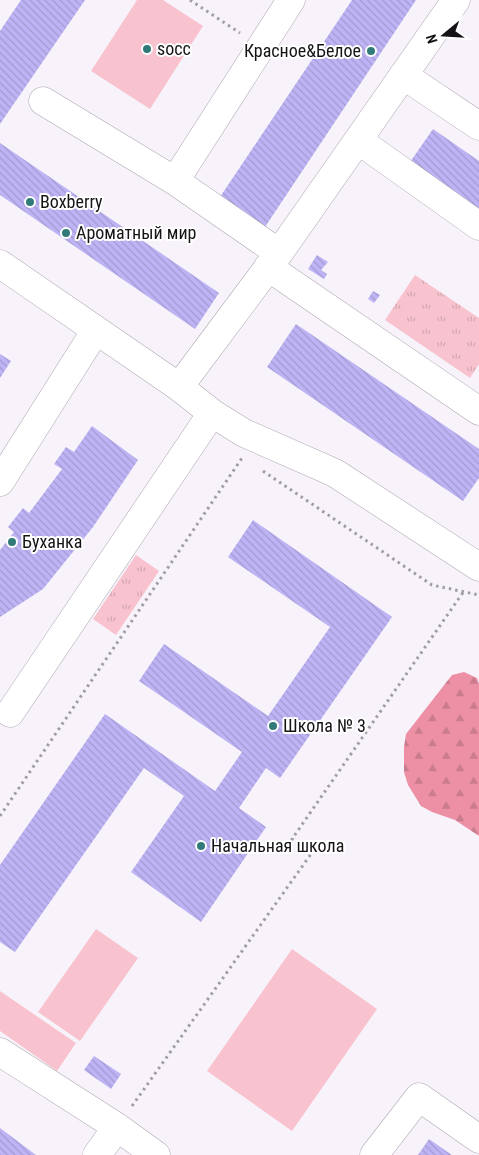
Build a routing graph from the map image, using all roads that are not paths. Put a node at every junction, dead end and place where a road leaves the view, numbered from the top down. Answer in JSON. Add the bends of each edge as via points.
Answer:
{"nodes":[{"id":1,"x":291,"y":0,"type":"edge"},
{"id":2,"x":456,"y":0,"type":"edge"},
{"id":3,"x":404,"y":74,"type":"junction"},
{"id":4,"x":43,"y":101,"type":"dead end"},
{"id":5,"x":479,"y":126,"type":"edge"},
{"id":6,"x":358,"y":140,"type":"junction"},
{"id":7,"x":175,"y":181,"type":"junction"},
{"id":8,"x":479,"y":226,"type":"edge"},
{"id":9,"x":273,"y":260,"type":"junction"},
{"id":10,"x":0,"y":264,"type":"edge"},
{"id":11,"x":96,"y":330,"type":"junction"},
{"id":12,"x":179,"y":387,"type":"junction"},
{"id":13,"x":479,"y":411,"type":"edge"},
{"id":14,"x":212,"y":413,"type":"junction"},
{"id":15,"x":2,"y":475,"type":"edge"},
{"id":16,"x":479,"y":567,"type":"edge"},
{"id":17,"x":3,"y":716,"type":"edge"},
{"id":18,"x":4,"y":1064,"type":"edge"},
{"id":19,"x":117,"y":1127,"type":"junction"},
{"id":20,"x":479,"y":1139,"type":"edge"},
{"id":21,"x":97,"y":1155,"type":"edge"},
{"id":22,"x":156,"y":1155,"type":"edge"},
{"id":23,"x":374,"y":1155,"type":"edge"}],
"edges":[{"from":1,"to":7,"type":"lane"},
{"from":2,"to":3,"type":"lane"},
{"from":3,"to":5,"type":"lane"},
{"from":3,"to":6,"type":"lane"},
{"from":4,"to":7,"type":"lane"},
{"from":6,"to":8,"type":"lane"},
{"from":6,"to":9,"type":"lane"},
{"from":7,"to":9,"type":"lane"},
{"from":9,"to":12,"type":"lane"},
{"from":9,"to":13,"type":"lane"},
{"from":10,"to":11,"type":"lane"},
{"from":11,"to":12,"type":"lane"},
{"from":11,"to":15,"type":"lane"},
{"from":12,"to":14,"type":"lane"},
{"from":14,"to":16,"type":"lane","via":[[244,433],[335,473]]},
{"from":14,"to":17,"type":"lane"},
{"from":18,"to":19,"type":"lane"},
{"from":19,"to":21,"type":"lane"},
{"from":19,"to":22,"type":"lane"},
{"from":20,"to":23,"type":"lane","via":[[419,1098]]}]}
